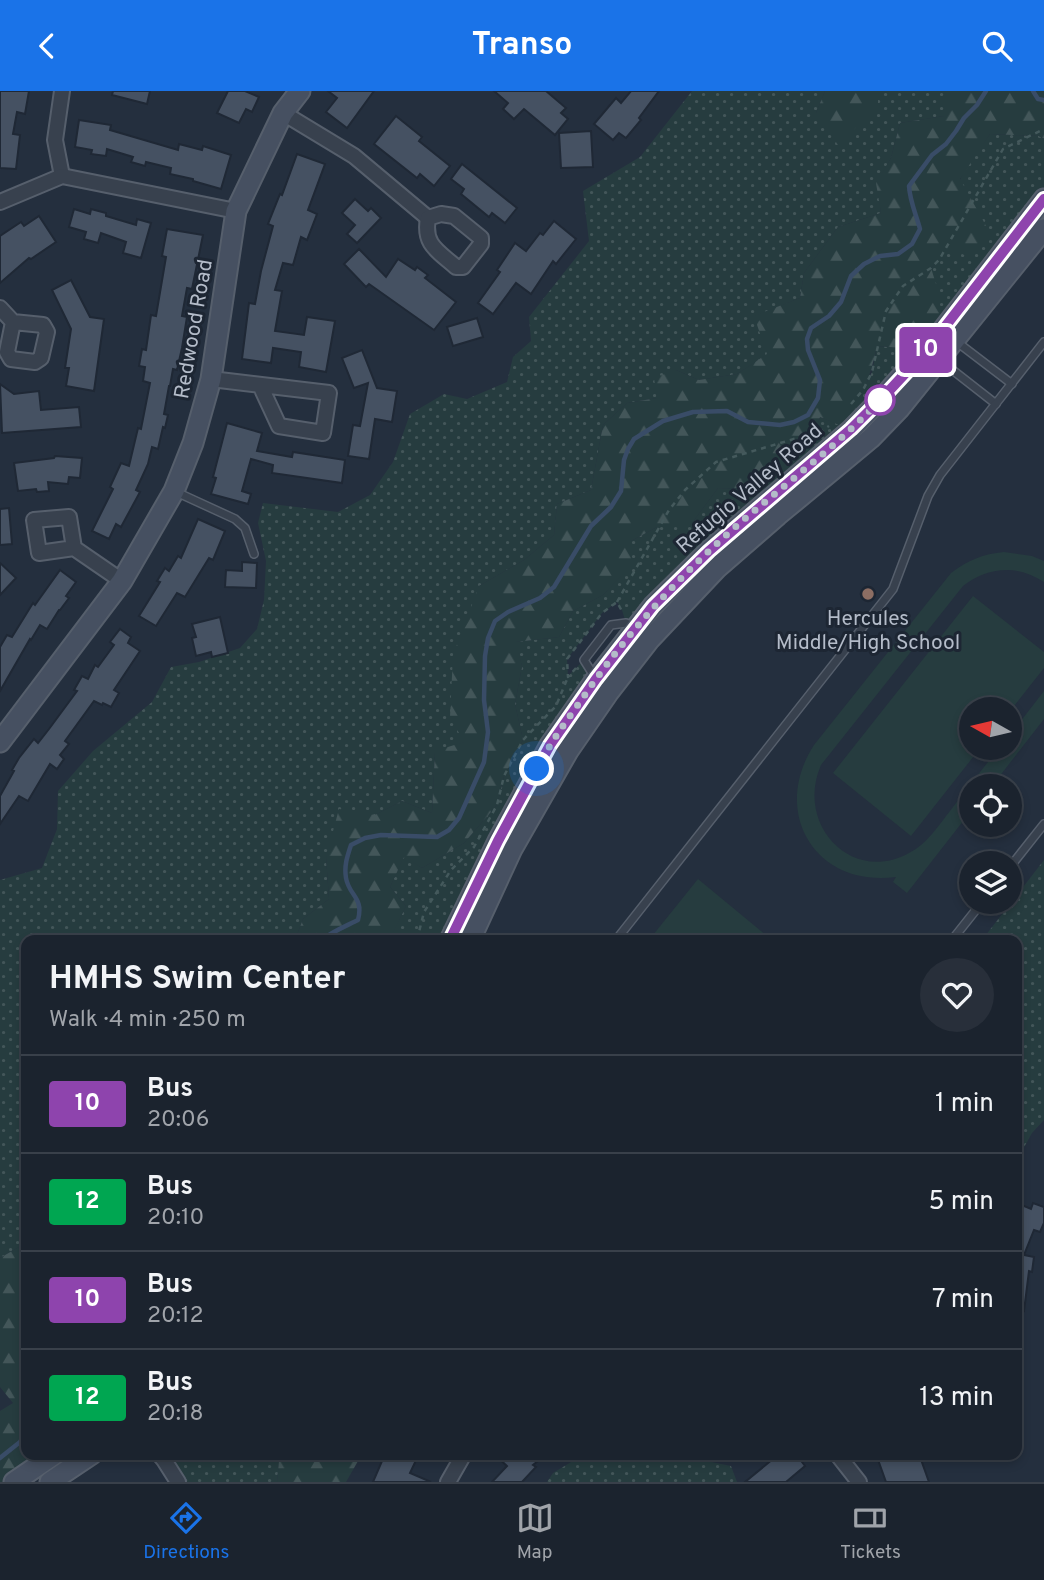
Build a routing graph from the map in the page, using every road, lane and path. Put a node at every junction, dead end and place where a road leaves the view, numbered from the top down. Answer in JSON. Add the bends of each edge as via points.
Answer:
{"nodes":[{"id":1,"x":62,"y":91,"type":"edge"},
{"id":2,"x":300,"y":91,"type":"edge"},
{"id":3,"x":283,"y":113,"type":"junction"},
{"id":4,"x":1044,"y":129,"type":"edge"},
{"id":5,"x":62,"y":176,"type":"junction"},
{"id":6,"x":1044,"y":199,"type":"edge"},
{"id":7,"x":0,"y":202,"type":"edge"},
{"id":8,"x":236,"y":211,"type":"junction"},
{"id":9,"x":428,"y":218,"type":"dead end"},
{"id":10,"x":1044,"y":229,"type":"edge"},
{"id":11,"x":0,"y":307,"type":"edge"},
{"id":12,"x":13,"y":322,"type":"dead end"},
{"id":13,"x":949,"y":336,"type":"junction"},
{"id":14,"x":1044,"y":342,"type":"edge"},
{"id":15,"x":933,"y":355,"type":"junction"},
{"id":16,"x":211,"y":379,"type":"junction"},
{"id":17,"x":1012,"y":384,"type":"junction"},
{"id":18,"x":260,"y":385,"type":"junction"},
{"id":19,"x":996,"y":404,"type":"junction"},
{"id":20,"x":847,"y":409,"type":"dead end"},
{"id":21,"x":830,"y":425,"type":"dead end"},
{"id":22,"x":174,"y":491,"type":"junction"},
{"id":23,"x":74,"y":548,"type":"dead end"},
{"id":24,"x":254,"y":554,"type":"dead end"},
{"id":25,"x":122,"y":581,"type":"junction"},
{"id":26,"x":617,"y":602,"type":"dead end"},
{"id":27,"x":644,"y":633,"type":"junction"},
{"id":28,"x":568,"y":677,"type":"dead end"},
{"id":29,"x":0,"y":742,"type":"edge"},
{"id":30,"x":1044,"y":824,"type":"edge"},
{"id":31,"x":1022,"y":852,"type":"edge"},
{"id":32,"x":973,"y":914,"type":"edge"},
{"id":33,"x":418,"y":935,"type":"edge"},
{"id":34,"x":452,"y":935,"type":"edge"},
{"id":35,"x":472,"y":935,"type":"edge"},
{"id":36,"x":620,"y":935,"type":"edge"},
{"id":37,"x":956,"y":935,"type":"edge"},
{"id":38,"x":46,"y":1460,"type":"edge"},
{"id":39,"x":83,"y":1460,"type":"edge"},
{"id":40,"x":164,"y":1460,"type":"edge"},
{"id":41,"x":461,"y":1460,"type":"edge"},
{"id":42,"x":842,"y":1460,"type":"edge"},
{"id":43,"x":14,"y":1482,"type":"edge"},
{"id":44,"x":50,"y":1482,"type":"edge"},
{"id":45,"x":178,"y":1482,"type":"edge"},
{"id":46,"x":448,"y":1482,"type":"edge"},
{"id":47,"x":859,"y":1482,"type":"edge"}],
"edges":[{"from":1,"to":5,"type":"street","via":[[55,140]]},
{"from":2,"to":3,"type":"street","name":"Redwood Road"},
{"from":3,"to":8,"type":"street","name":"Redwood Road"},
{"from":3,"to":9,"type":"street","via":[[354,156]]},
{"from":4,"to":20,"type":"path","via":[[1003,149],[939,260],[903,286],[886,311],[872,372]]},
{"from":5,"to":7,"type":"street"},
{"from":5,"to":8,"type":"street"},
{"from":6,"to":13,"type":"street","name":"Refugio Valley Road"},
{"from":8,"to":16,"type":"street","name":"Redwood Road"},
{"from":10,"to":13,"type":"street","name":"Refugio Valley Road"},
{"from":11,"to":12,"type":"street"},
{"from":13,"to":15,"type":"street","name":"Refugio Valley Road"},
{"from":13,"to":17,"type":"lane"},
{"from":14,"to":17,"type":"lane"},
{"from":15,"to":19,"type":"lane"},
{"from":15,"to":27,"type":"street","name":"Refugio Valley Road","via":[[899,409],[871,438]]},
{"from":16,"to":18,"type":"street"},
{"from":16,"to":22,"type":"street","name":"Redwood Road"},
{"from":17,"to":19,"type":"lane"},
{"from":18,"to":18,"type":"street","via":[[329,393],[323,433],[279,426]]},
{"from":19,"to":36,"type":"lane","via":[[928,496],[893,589]]},
{"from":21,"to":26,"type":"path","via":[[716,462],[669,510]]},
{"from":22,"to":24,"type":"lane","via":[[235,519],[245,528]]},
{"from":22,"to":25,"type":"street","name":"Redwood Road"},
{"from":23,"to":25,"type":"street"},
{"from":25,"to":29,"type":"street","name":"Redwood Road"},
{"from":27,"to":34,"type":"street","name":"Refugio Valley Road","via":[[596,679],[550,745]]},
{"from":27,"to":35,"type":"street","name":"Refugio Valley Road","via":[[562,761],[512,849]]},
{"from":28,"to":33,"type":"path","via":[[556,706],[523,740],[474,848],[450,870],[424,912]]},
{"from":30,"to":31,"type":"lane"},
{"from":32,"to":37,"type":"lane"},
{"from":38,"to":43,"type":"street"},
{"from":39,"to":44,"type":"street"},
{"from":40,"to":45,"type":"street"},
{"from":41,"to":46,"type":"street"},
{"from":42,"to":47,"type":"street"}]}
